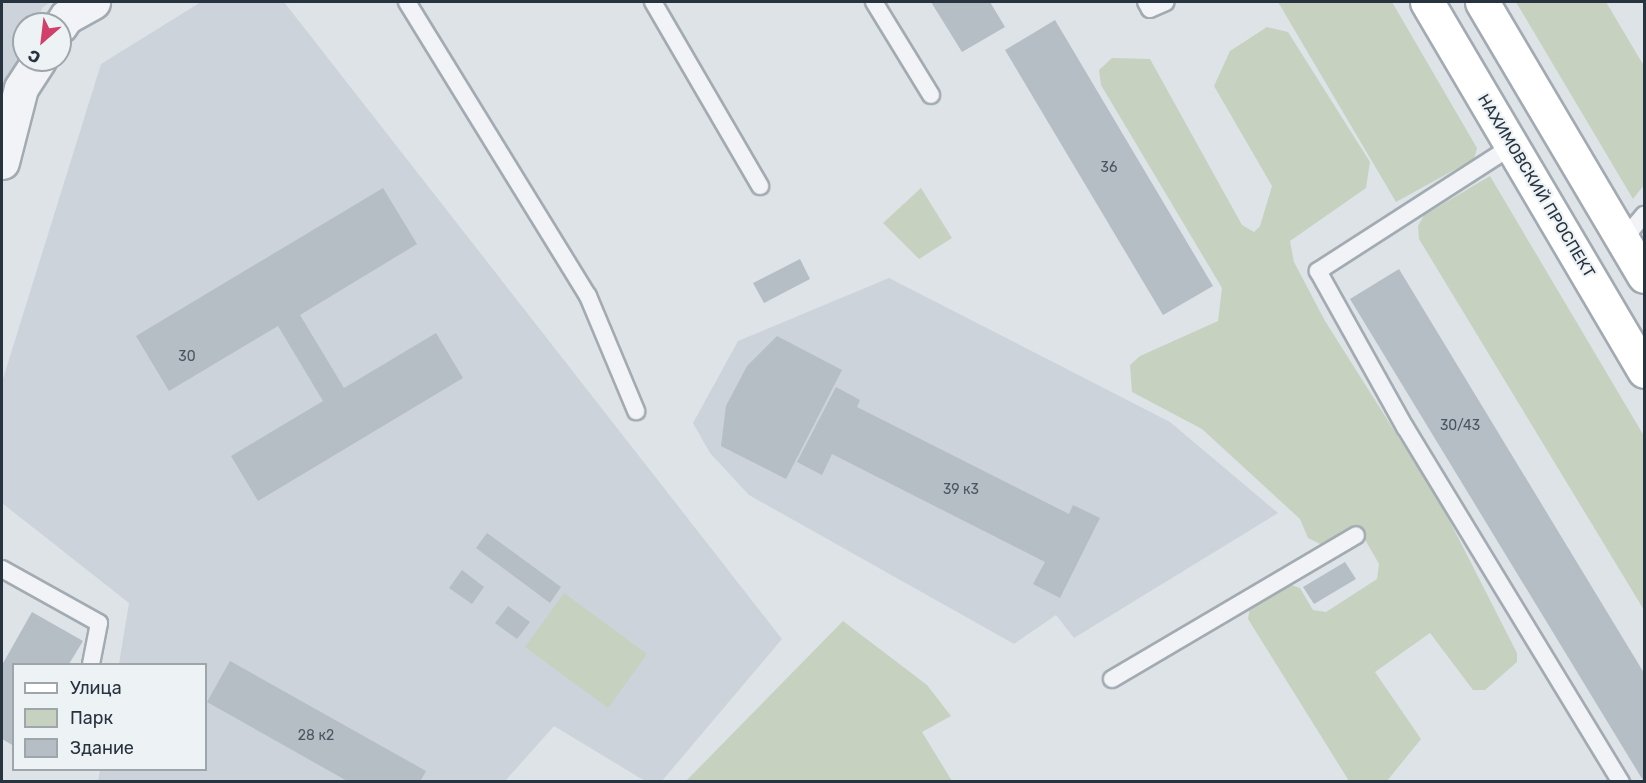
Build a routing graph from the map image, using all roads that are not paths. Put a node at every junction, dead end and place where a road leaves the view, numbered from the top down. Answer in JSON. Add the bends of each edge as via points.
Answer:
{"nodes":[{"id":1,"x":93,"y":2,"type":"edge"},
{"id":2,"x":407,"y":2,"type":"edge"},
{"id":3,"x":653,"y":2,"type":"edge"},
{"id":4,"x":874,"y":2,"type":"edge"},
{"id":5,"x":1146,"y":2,"type":"edge"},
{"id":6,"x":1166,"y":2,"type":"edge"},
{"id":7,"x":1427,"y":2,"type":"edge"},
{"id":8,"x":1482,"y":2,"type":"edge"},
{"id":9,"x":72,"y":14,"type":"edge"},
{"id":10,"x":31,"y":72,"type":"edge"},
{"id":11,"x":931,"y":95,"type":"dead end"},
{"id":12,"x":7,"y":119,"type":"edge"},
{"id":13,"x":1512,"y":146,"type":"junction"},
{"id":14,"x":2,"y":162,"type":"edge"},
{"id":15,"x":760,"y":186,"type":"dead end"},
{"id":16,"x":1644,"y":215,"type":"edge"},
{"id":17,"x":1623,"y":240,"type":"junction"},
{"id":18,"x":1644,"y":276,"type":"edge"},
{"id":19,"x":1644,"y":371,"type":"edge"},
{"id":20,"x":636,"y":411,"type":"dead end"},
{"id":21,"x":1356,"y":535,"type":"dead end"},
{"id":22,"x":2,"y":569,"type":"edge"},
{"id":23,"x":91,"y":663,"type":"edge"},
{"id":24,"x":1112,"y":679,"type":"dead end"},
{"id":25,"x":1621,"y":782,"type":"edge"}],
"edges":[{"from":1,"to":9,"type":"street"},
{"from":2,"to":20,"type":"lane","via":[[588,296]]},
{"from":3,"to":15,"type":"lane"},
{"from":4,"to":11,"type":"lane"},
{"from":5,"to":6,"type":"lane","via":[[1150,9]]},
{"from":7,"to":13,"type":"main road","name":"НАХИМОВСКИЙ ПРОСПЕКТ"},
{"from":8,"to":17,"type":"main road"},
{"from":10,"to":12,"type":"street"},
{"from":12,"to":14,"type":"street"},
{"from":13,"to":19,"type":"main road","name":"НАХИМОВСКИЙ ПРОСПЕКТ"},
{"from":13,"to":25,"type":"lane","via":[[1318,271],[1405,427]]},
{"from":16,"to":17,"type":"lane"},
{"from":17,"to":18,"type":"main road"},
{"from":21,"to":24,"type":"lane"},
{"from":22,"to":23,"type":"lane","via":[[99,623]]}]}
